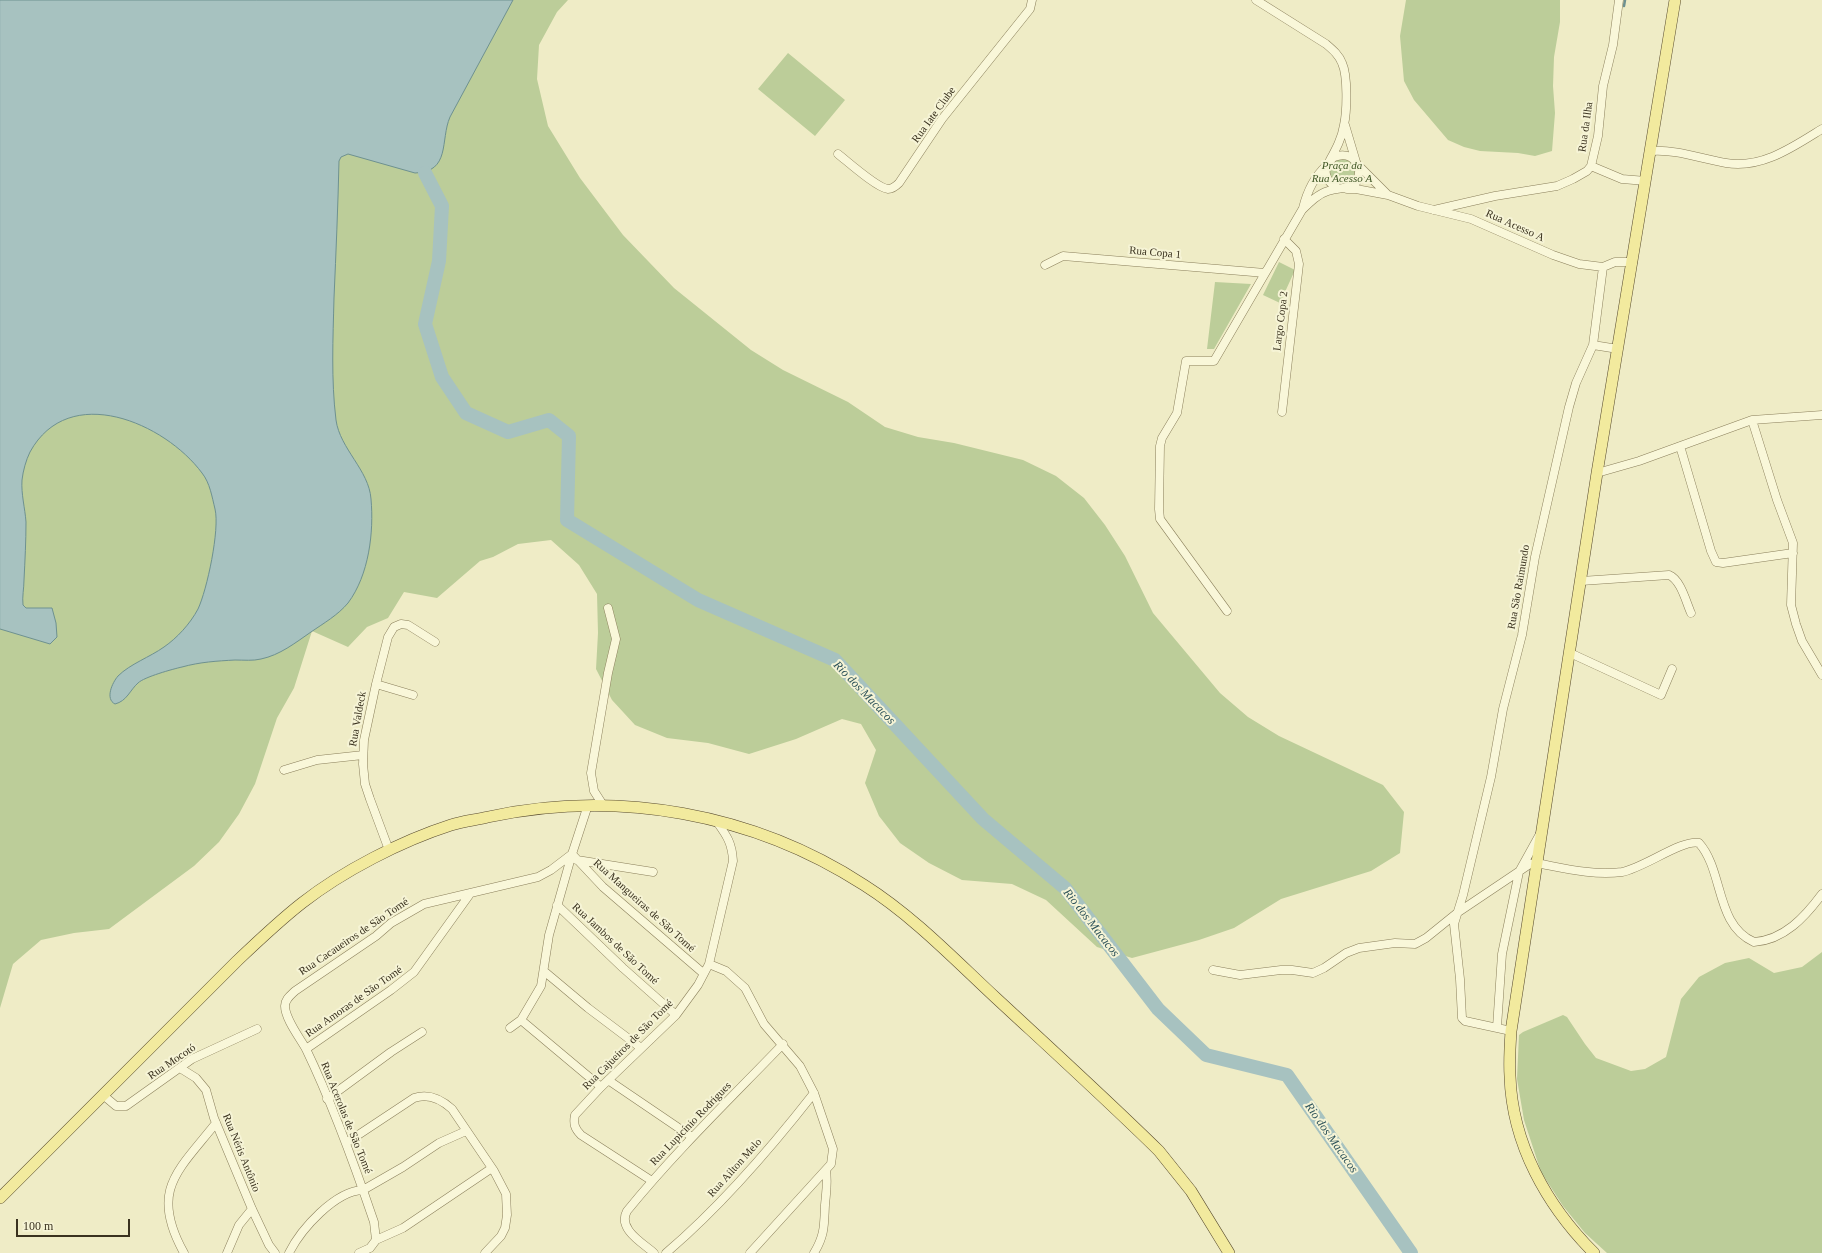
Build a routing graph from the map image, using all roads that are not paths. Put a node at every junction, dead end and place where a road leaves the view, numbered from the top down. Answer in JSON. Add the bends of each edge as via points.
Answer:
{"nodes":[{"id":1,"x":1032,"y":0,"type":"edge"},
{"id":2,"x":1256,"y":0,"type":"edge"},
{"id":3,"x":1265,"y":0,"type":"edge"},
{"id":4,"x":1618,"y":0,"type":"edge"},
{"id":5,"x":1675,"y":0,"type":"edge"},
{"id":6,"x":1270,"y":9,"type":"junction"},
{"id":7,"x":1345,"y":125,"type":"junction"},
{"id":8,"x":1822,"y":130,"type":"edge"},
{"id":9,"x":1651,"y":151,"type":"junction"},
{"id":10,"x":838,"y":154,"type":"dead end"},
{"id":11,"x":1357,"y":163,"type":"junction"},
{"id":12,"x":1328,"y":164,"type":"junction"},
{"id":13,"x":1591,"y":166,"type":"junction"},
{"id":14,"x":1646,"y":182,"type":"junction"},
{"id":15,"x":1341,"y":189,"type":"junction"},
{"id":16,"x":1388,"y":194,"type":"junction"},
{"id":17,"x":1302,"y":210,"type":"junction"},
{"id":18,"x":1434,"y":210,"type":"junction"},
{"id":19,"x":1284,"y":239,"type":"junction"},
{"id":20,"x":1633,"y":262,"type":"junction"},
{"id":21,"x":1045,"y":265,"type":"dead end"},
{"id":22,"x":1603,"y":267,"type":"junction"},
{"id":23,"x":1265,"y":273,"type":"junction"},
{"id":24,"x":1593,"y":345,"type":"junction"},
{"id":25,"x":1618,"y":349,"type":"junction"},
{"id":26,"x":1282,"y":412,"type":"dead end"},
{"id":27,"x":1822,"y":415,"type":"edge"},
{"id":28,"x":1752,"y":420,"type":"junction"},
{"id":29,"x":1680,"y":446,"type":"junction"},
{"id":30,"x":1597,"y":474,"type":"junction"},
{"id":31,"x":1793,"y":553,"type":"junction"},
{"id":32,"x":1581,"y":581,"type":"junction"},
{"id":33,"x":608,"y":608,"type":"dead end"},
{"id":34,"x":1227,"y":611,"type":"dead end"},
{"id":35,"x":1691,"y":613,"type":"dead end"},
{"id":36,"x":435,"y":642,"type":"dead end"},
{"id":37,"x":1570,"y":653,"type":"junction"},
{"id":38,"x":1672,"y":669,"type":"dead end"},
{"id":39,"x":1822,"y":675,"type":"edge"},
{"id":40,"x":376,"y":684,"type":"junction"},
{"id":41,"x":414,"y":695,"type":"dead end"},
{"id":42,"x":363,"y":755,"type":"junction"},
{"id":43,"x":284,"y":770,"type":"dead end"},
{"id":44,"x":588,"y":804,"type":"junction"},
{"id":45,"x":603,"y":805,"type":"junction"},
{"id":46,"x":717,"y":822,"type":"junction"},
{"id":47,"x":1542,"y":830,"type":"junction"},
{"id":48,"x":389,"y":850,"type":"junction"},
{"id":49,"x":574,"y":857,"type":"junction"},
{"id":50,"x":1536,"y":863,"type":"junction"},
{"id":51,"x":653,"y":872,"type":"dead end"},
{"id":52,"x":1519,"y":872,"type":"junction"},
{"id":53,"x":470,"y":894,"type":"junction"},
{"id":54,"x":1822,"y":894,"type":"edge"},
{"id":55,"x":557,"y":905,"type":"junction"},
{"id":56,"x":1457,"y":913,"type":"junction"},
{"id":57,"x":709,"y":964,"type":"junction"},
{"id":58,"x":1213,"y":970,"type":"dead end"},
{"id":59,"x":545,"y":972,"type":"junction"},
{"id":60,"x":703,"y":973,"type":"junction"},
{"id":61,"x":287,"y":999,"type":"joint"},
{"id":62,"x":676,"y":1015,"type":"junction"},
{"id":63,"x":521,"y":1020,"type":"junction"},
{"id":64,"x":1497,"y":1027,"type":"junction"},
{"id":65,"x":510,"y":1028,"type":"dead end"},
{"id":66,"x":257,"y":1029,"type":"dead end"},
{"id":67,"x":1511,"y":1031,"type":"junction"},
{"id":68,"x":422,"y":1032,"type":"dead end"},
{"id":69,"x":783,"y":1044,"type":"junction"},
{"id":70,"x":641,"y":1048,"type":"junction"},
{"id":71,"x":306,"y":1049,"type":"junction"},
{"id":72,"x":180,"y":1068,"type":"junction"},
{"id":73,"x":608,"y":1080,"type":"junction"},
{"id":74,"x":601,"y":1087,"type":"junction"},
{"id":75,"x":814,"y":1093,"type":"junction"},
{"id":76,"x":103,"y":1095,"type":"junction"},
{"id":77,"x":327,"y":1099,"type":"junction"},
{"id":78,"x":216,"y":1123,"type":"junction"},
{"id":79,"x":466,"y":1131,"type":"junction"},
{"id":80,"x":692,"y":1137,"type":"junction"},
{"id":81,"x":346,"y":1143,"type":"junction"},
{"id":82,"x":492,"y":1168,"type":"junction"},
{"id":83,"x":826,"y":1171,"type":"junction"},
{"id":84,"x":652,"y":1181,"type":"junction"},
{"id":85,"x":363,"y":1190,"type":"junction"},
{"id":86,"x":0,"y":1198,"type":"edge"},
{"id":87,"x":252,"y":1209,"type":"junction"},
{"id":88,"x":376,"y":1240,"type":"junction"},
{"id":89,"x":370,"y":1250,"type":"edge"},
{"id":90,"x":184,"y":1253,"type":"edge"},
{"id":91,"x":227,"y":1253,"type":"edge"},
{"id":92,"x":275,"y":1253,"type":"edge"},
{"id":93,"x":289,"y":1253,"type":"edge"},
{"id":94,"x":359,"y":1253,"type":"edge"},
{"id":95,"x":485,"y":1253,"type":"edge"},
{"id":96,"x":654,"y":1253,"type":"edge"},
{"id":97,"x":666,"y":1253,"type":"edge"},
{"id":98,"x":750,"y":1253,"type":"edge"},
{"id":99,"x":814,"y":1253,"type":"edge"},
{"id":100,"x":1229,"y":1253,"type":"edge"},
{"id":101,"x":1594,"y":1253,"type":"edge"}],
"edges":[{"from":1,"to":10,"type":"street","name":"Rua Iate Clube","via":[[1030,9],[942,120],[926,146],[894,187],[888,189],[878,184]]},
{"from":2,"to":6,"type":"street"},
{"from":3,"to":6,"type":"street"},
{"from":4,"to":13,"type":"street","name":"Rua da Ilha","via":[[1613,45],[1603,86],[1599,130]]},
{"from":5,"to":9,"type":"main road"},
{"from":6,"to":7,"type":"street","via":[[1326,44],[1340,58],[1346,81]]},
{"from":7,"to":11,"type":"street"},
{"from":7,"to":12,"type":"street"},
{"from":8,"to":9,"type":"street","via":[[1781,153],[1753,162],[1727,163],[1671,150]]},
{"from":9,"to":14,"type":"main road"},
{"from":11,"to":12,"type":"street","via":[[1352,157],[1340,155]]},
{"from":11,"to":15,"type":"street","via":[[1359,177],[1351,187]]},
{"from":11,"to":16,"type":"street","name":"Rua Acesso A"},
{"from":12,"to":15,"type":"street","via":[[1325,173],[1327,180]]},
{"from":12,"to":17,"type":"street","via":[[1317,175]]},
{"from":13,"to":14,"type":"street","via":[[1622,179]]},
{"from":13,"to":18,"type":"street","name":"Rua da Ilha","via":[[1582,175],[1557,186],[1495,196]]},
{"from":14,"to":20,"type":"main road"},
{"from":15,"to":16,"type":"street","name":"Rua Acesso A"},
{"from":15,"to":17,"type":"street","via":[[1318,196]]},
{"from":16,"to":18,"type":"street","name":"Rua Acesso A"},
{"from":17,"to":19,"type":"street"},
{"from":18,"to":22,"type":"street","name":"Rua Acesso A","via":[[1476,221],[1579,264]]},
{"from":19,"to":23,"type":"street"},
{"from":19,"to":26,"type":"street","name":"Largo Copa 2","via":[[1296,251],[1299,264]]},
{"from":20,"to":22,"type":"street","name":"Rua Acesso A","via":[[1615,262]]},
{"from":20,"to":25,"type":"main road"},
{"from":21,"to":23,"type":"street","name":"Rua Copa 1","via":[[1063,256]]},
{"from":22,"to":24,"type":"street","name":"Rua São Raimundo"},
{"from":23,"to":34,"type":"street","via":[[1214,361],[1186,361],[1177,413],[1160,446],[1159,514]]},
{"from":24,"to":25,"type":"street"},
{"from":24,"to":56,"type":"street","name":"Rua São Raimundo","via":[[1576,383],[1566,422],[1535,557],[1522,635],[1503,709],[1491,777],[1464,895]]},
{"from":25,"to":30,"type":"main road"},
{"from":27,"to":28,"type":"street"},
{"from":28,"to":29,"type":"street"},
{"from":28,"to":31,"type":"street","via":[[1791,536]]},
{"from":29,"to":30,"type":"street"},
{"from":29,"to":31,"type":"street","via":[[1716,562]]},
{"from":30,"to":32,"type":"main road"},
{"from":31,"to":39,"type":"street","via":[[1791,606],[1802,641]]},
{"from":32,"to":35,"type":"street","via":[[1669,575],[1679,585]]},
{"from":32,"to":37,"type":"main road"},
{"from":33,"to":45,"type":"street","via":[[616,639],[591,774],[594,791]]},
{"from":36,"to":40,"type":"street","name":"Rua Valdeck","via":[[408,625],[394,627],[388,636]]},
{"from":37,"to":38,"type":"street","via":[[1661,695]]},
{"from":37,"to":47,"type":"main road"},
{"from":40,"to":41,"type":"street","name":"Rua Valdeck"},
{"from":40,"to":42,"type":"street","name":"Rua Valdeck"},
{"from":42,"to":43,"type":"street","via":[[317,760]]},
{"from":42,"to":48,"type":"street","name":"Rua Valdeck","via":[[366,784]]},
{"from":44,"to":45,"type":"main road"},
{"from":44,"to":48,"type":"main road","via":[[518,810],[451,825]]},
{"from":44,"to":49,"type":"street"},
{"from":45,"to":46,"type":"main road","via":[[680,812]]},
{"from":46,"to":57,"type":"street","name":"Rua Cajueiros de São Tomé","via":[[732,848],[733,861]]},
{"from":46,"to":100,"type":"main road","via":[[775,838],[817,858],[873,891],[912,921],[1159,1151],[1190,1191]]},
{"from":47,"to":50,"type":"main road"},
{"from":47,"to":52,"type":"street"},
{"from":48,"to":76,"type":"main road","via":[[303,901],[269,929]]},
{"from":49,"to":51,"type":"street"},
{"from":49,"to":53,"type":"street","name":"Rua Cacaueiros de São Tomé","via":[[538,877]]},
{"from":49,"to":55,"type":"street"},
{"from":49,"to":60,"type":"street","name":"Rua Mangueiras de São Tomé","via":[[603,887]]},
{"from":50,"to":52,"type":"street"},
{"from":50,"to":54,"type":"street","via":[[1588,871],[1622,872],[1648,863],[1688,843],[1699,843],[1707,854],[1732,923],[1744,937],[1754,942],[1774,936],[1793,926]]},
{"from":50,"to":67,"type":"main road"},
{"from":52,"to":56,"type":"street"},
{"from":52,"to":64,"type":"street","via":[[1502,954]]},
{"from":53,"to":61,"type":"street","name":"Rua Cacaueiros de São Tomé","via":[[424,904],[407,912]]},
{"from":53,"to":71,"type":"street","name":"Rua Amoras de São Tomé","via":[[414,972]]},
{"from":55,"to":59,"type":"street","via":[[549,935]]},
{"from":55,"to":62,"type":"street","name":"Rua Jambos de São Tomé"},
{"from":56,"to":58,"type":"street","via":[[1420,942],[1359,948],[1313,973],[1281,970],[1240,975]]},
{"from":56,"to":64,"type":"street","name":"Rua São Raimundo","via":[[1454,930],[1462,1018],[1465,1021]]},
{"from":57,"to":60,"type":"street","name":"Rua Cajueiros de São Tomé"},
{"from":57,"to":69,"type":"street","via":[[726,971],[745,988],[764,1024]]},
{"from":59,"to":63,"type":"street","via":[[541,986]]},
{"from":59,"to":70,"type":"street"},
{"from":60,"to":62,"type":"street","name":"Rua Cajueiros de São Tomé"},
{"from":61,"to":71,"type":"street","name":"Rua Acerolas de São Tomé","via":[[285,1006],[288,1016]]},
{"from":62,"to":70,"type":"street","name":"Rua Cajueiros de São Tomé"},
{"from":63,"to":65,"type":"street"},
{"from":63,"to":74,"type":"street"},
{"from":64,"to":67,"type":"street"},
{"from":66,"to":72,"type":"street","name":"Rua Mocotó","via":[[202,1054]]},
{"from":67,"to":101,"type":"main road","via":[[1512,1097],[1518,1128],[1529,1161],[1560,1213]]},
{"from":68,"to":77,"type":"street"},
{"from":69,"to":75,"type":"street","via":[[800,1066]]},
{"from":69,"to":80,"type":"street","name":"Rua Lupicínio Rodrigues"},
{"from":70,"to":73,"type":"street","name":"Rua Cajueiros de São Tomé"},
{"from":71,"to":77,"type":"street","name":"Rua Acerolas de São Tomé"},
{"from":72,"to":76,"type":"street","name":"Rua Mocotó","via":[[126,1106],[116,1106]]},
{"from":72,"to":78,"type":"street","name":"Rua Néris Antônio","via":[[196,1078],[206,1090]]},
{"from":73,"to":74,"type":"street","name":"Rua Cajueiros de São Tomé"},
{"from":73,"to":80,"type":"street"},
{"from":74,"to":84,"type":"street","name":"Rua Cajueiros de São Tomé","via":[[575,1115],[576,1130]]},
{"from":75,"to":83,"type":"street","via":[[833,1149],[831,1164]]},
{"from":75,"to":97,"type":"street","name":"Rua Ailton Melo","via":[[726,1194],[689,1234]]},
{"from":76,"to":86,"type":"main road"},
{"from":77,"to":81,"type":"street","name":"Rua Acerolas de São Tomé"},
{"from":78,"to":87,"type":"street","name":"Rua Néris Antônio"},
{"from":78,"to":90,"type":"street","via":[[185,1162],[170,1186],[170,1220],[175,1238]]},
{"from":79,"to":81,"type":"street","via":[[446,1104],[439,1099],[421,1095]]},
{"from":79,"to":82,"type":"street"},
{"from":79,"to":85,"type":"street","via":[[439,1143]]},
{"from":80,"to":84,"type":"street","name":"Rua Lupicínio Rodrigues"},
{"from":81,"to":85,"type":"street","name":"Rua Acerolas de São Tomé"},
{"from":82,"to":88,"type":"street","via":[[403,1228]]},
{"from":82,"to":95,"type":"street","via":[[506,1194],[507,1215],[501,1236]]},
{"from":83,"to":98,"type":"street"},
{"from":83,"to":99,"type":"street","via":[[828,1181],[824,1229]]},
{"from":84,"to":96,"type":"street","name":"Rua Lupicínio Rodrigues","via":[[627,1211],[625,1225]]},
{"from":85,"to":88,"type":"street","name":"Rua Acerolas de São Tomé","via":[[374,1222]]},
{"from":85,"to":93,"type":"street","via":[[350,1193],[320,1212]]},
{"from":87,"to":91,"type":"street","via":[[239,1226]]},
{"from":87,"to":92,"type":"street","name":"Rua Néris Antônio"},
{"from":88,"to":89,"type":"street"},
{"from":89,"to":94,"type":"street"}]}
